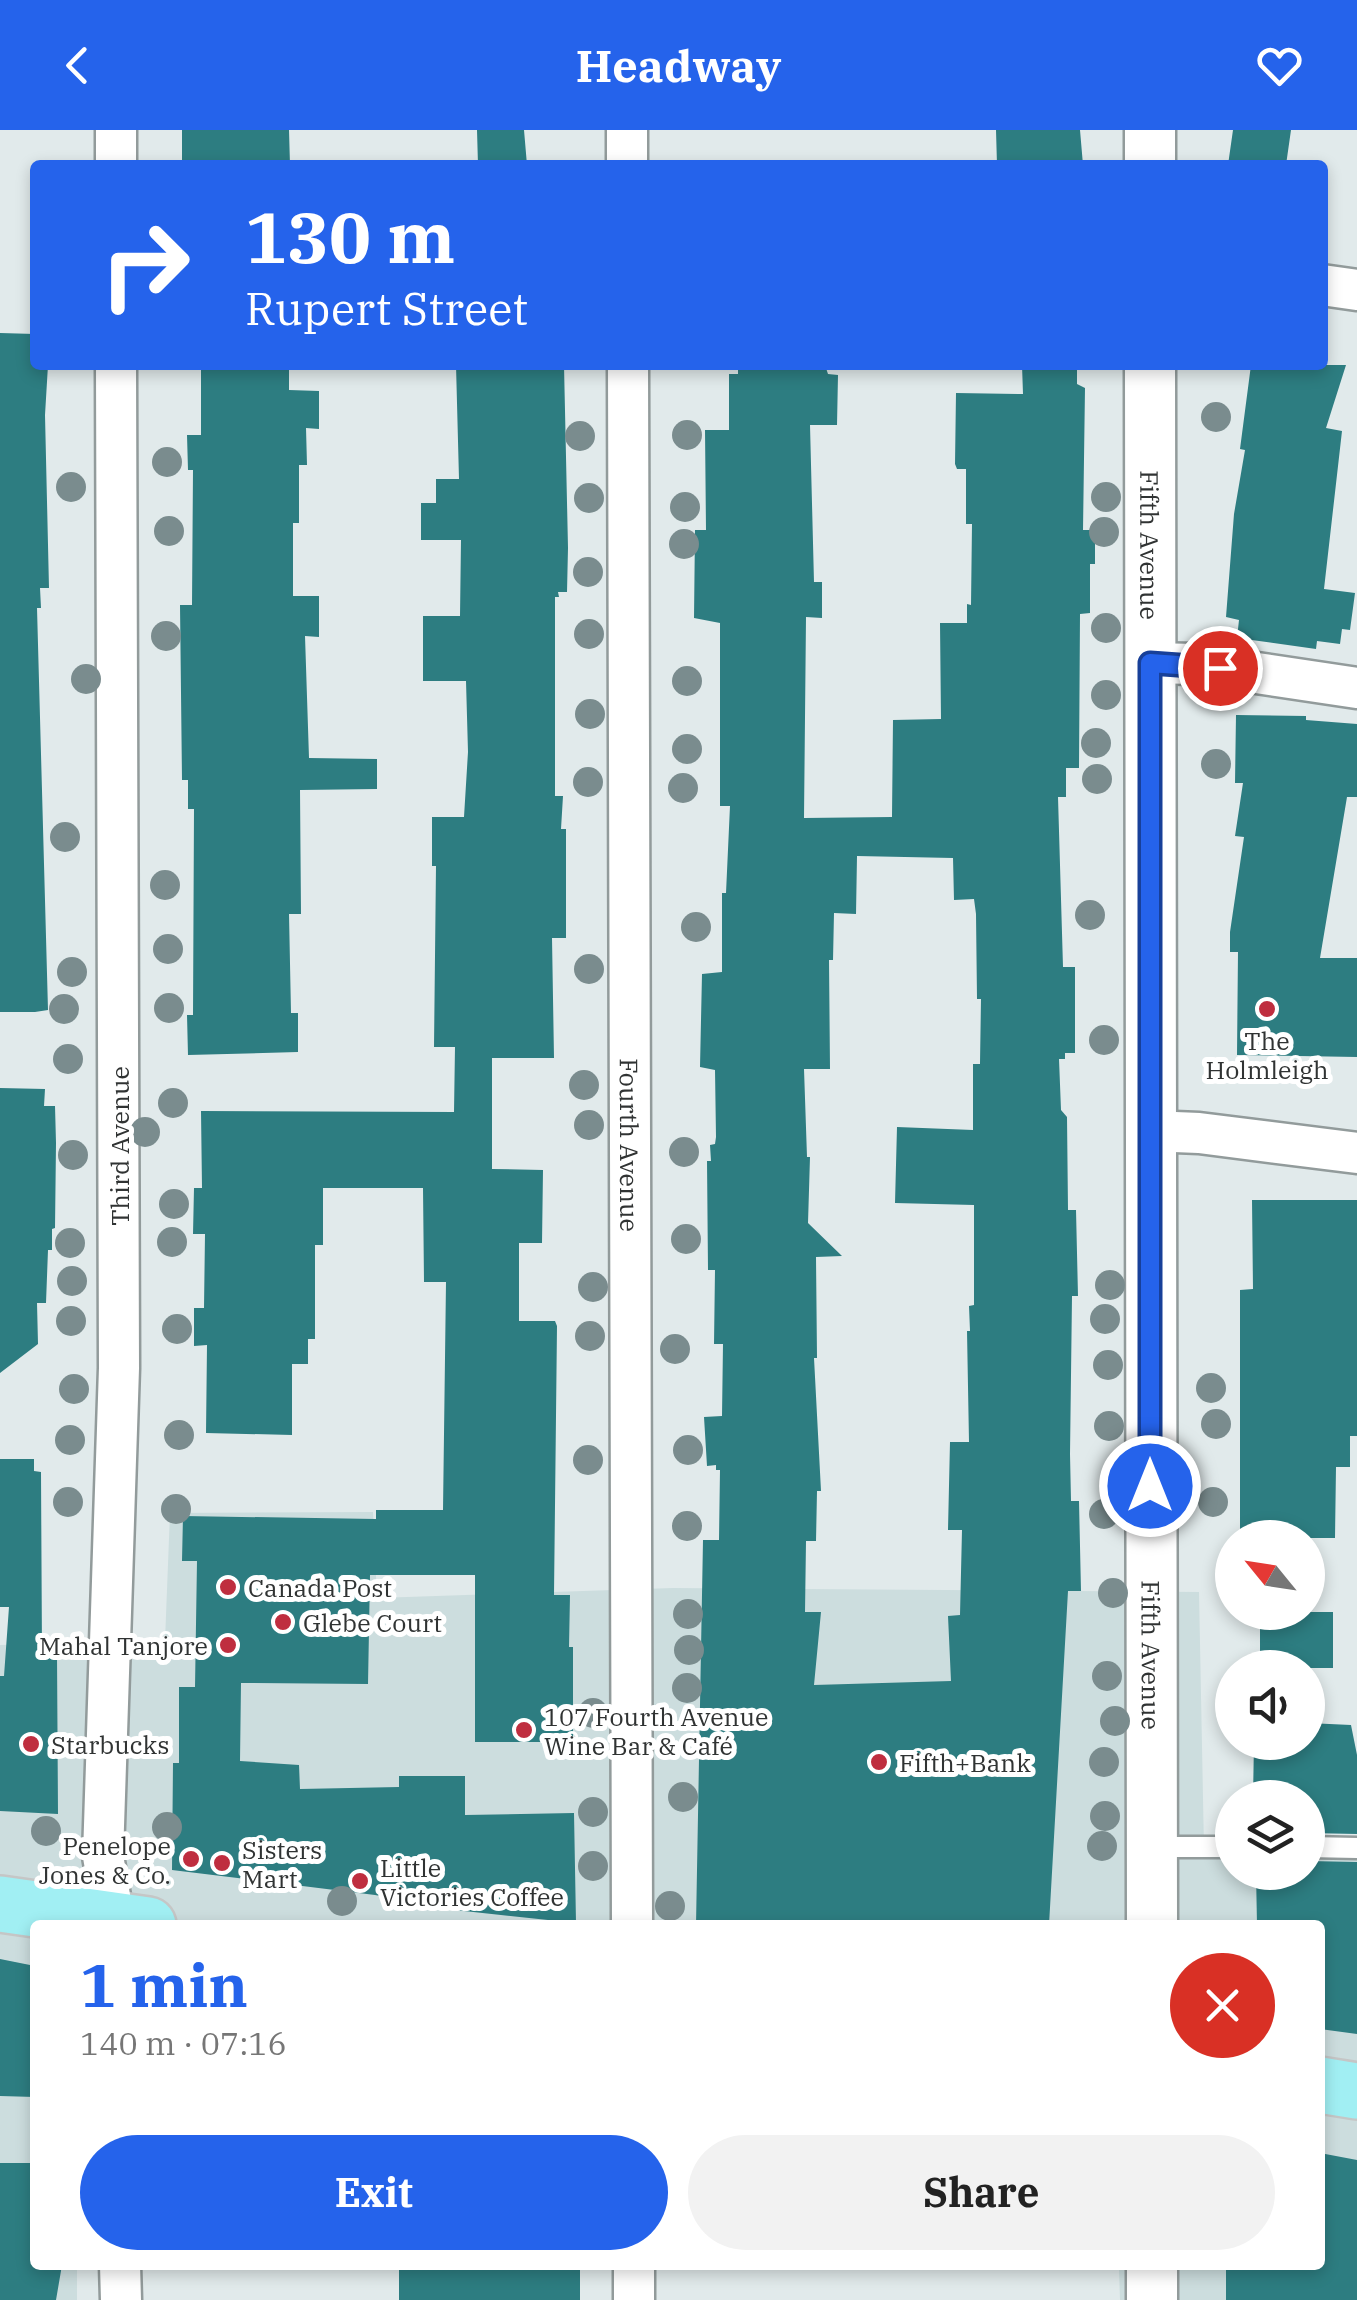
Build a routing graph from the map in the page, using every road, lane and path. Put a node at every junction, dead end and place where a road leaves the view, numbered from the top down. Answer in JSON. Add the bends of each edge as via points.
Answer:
{"nodes":[{"id":1,"x":116,"y":130,"type":"edge"},
{"id":2,"x":627,"y":130,"type":"edge"},
{"id":3,"x":1150,"y":130,"type":"edge"},
{"id":4,"x":116,"y":160,"type":"edge"},
{"id":5,"x":627,"y":160,"type":"edge"},
{"id":6,"x":1150,"y":160,"type":"edge"},
{"id":7,"x":1328,"y":286,"type":"edge"},
{"id":8,"x":1357,"y":290,"type":"edge"},
{"id":9,"x":116,"y":370,"type":"edge"},
{"id":10,"x":628,"y":370,"type":"edge"},
{"id":11,"x":1150,"y":370,"type":"edge"},
{"id":12,"x":1150,"y":663,"type":"junction"},
{"id":13,"x":1357,"y":688,"type":"edge"},
{"id":14,"x":1150,"y":1131,"type":"junction"},
{"id":15,"x":1357,"y":1153,"type":"edge"},
{"id":16,"x":1215,"y":1847,"type":"edge"},
{"id":17,"x":1150,"y":1848,"type":"junction"},
{"id":18,"x":1325,"y":1848,"type":"edge"},
{"id":19,"x":1357,"y":1848,"type":"edge"},
{"id":20,"x":0,"y":1904,"type":"edge"},
{"id":21,"x":106,"y":1920,"type":"edge"},
{"id":22,"x":125,"y":1920,"type":"edge"},
{"id":23,"x":632,"y":1920,"type":"edge"},
{"id":24,"x":1152,"y":1920,"type":"edge"},
{"id":25,"x":1325,"y":2086,"type":"edge"},
{"id":26,"x":1357,"y":2091,"type":"edge"},
{"id":27,"x":120,"y":2270,"type":"edge"},
{"id":28,"x":634,"y":2270,"type":"edge"},
{"id":29,"x":1152,"y":2270,"type":"edge"},
{"id":30,"x":120,"y":2300,"type":"edge"},
{"id":31,"x":634,"y":2300,"type":"edge"},
{"id":32,"x":1152,"y":2300,"type":"edge"}],
"edges":[{"from":1,"to":4,"type":"street"},
{"from":2,"to":5,"type":"street"},
{"from":3,"to":6,"type":"street"},
{"from":7,"to":8,"type":"street"},
{"from":9,"to":22,"type":"street","name":"Third Avenue","via":[[119,1368],[103,1856]]},
{"from":10,"to":23,"type":"street","name":"Fourth Avenue"},
{"from":11,"to":12,"type":"street","name":"Fifth Avenue"},
{"from":12,"to":13,"type":"street"},
{"from":12,"to":14,"type":"street","name":"Fifth Avenue"},
{"from":14,"to":15,"type":"street"},
{"from":14,"to":17,"type":"street","name":"Fifth Avenue"},
{"from":16,"to":17,"type":"lane"},
{"from":17,"to":24,"type":"street","name":"Fifth Avenue"},
{"from":18,"to":19,"type":"lane"},
{"from":20,"to":21,"type":"main road"},
{"from":25,"to":26,"type":"main road"},
{"from":27,"to":30,"type":"street"},
{"from":28,"to":31,"type":"street"},
{"from":29,"to":32,"type":"street"}]}
